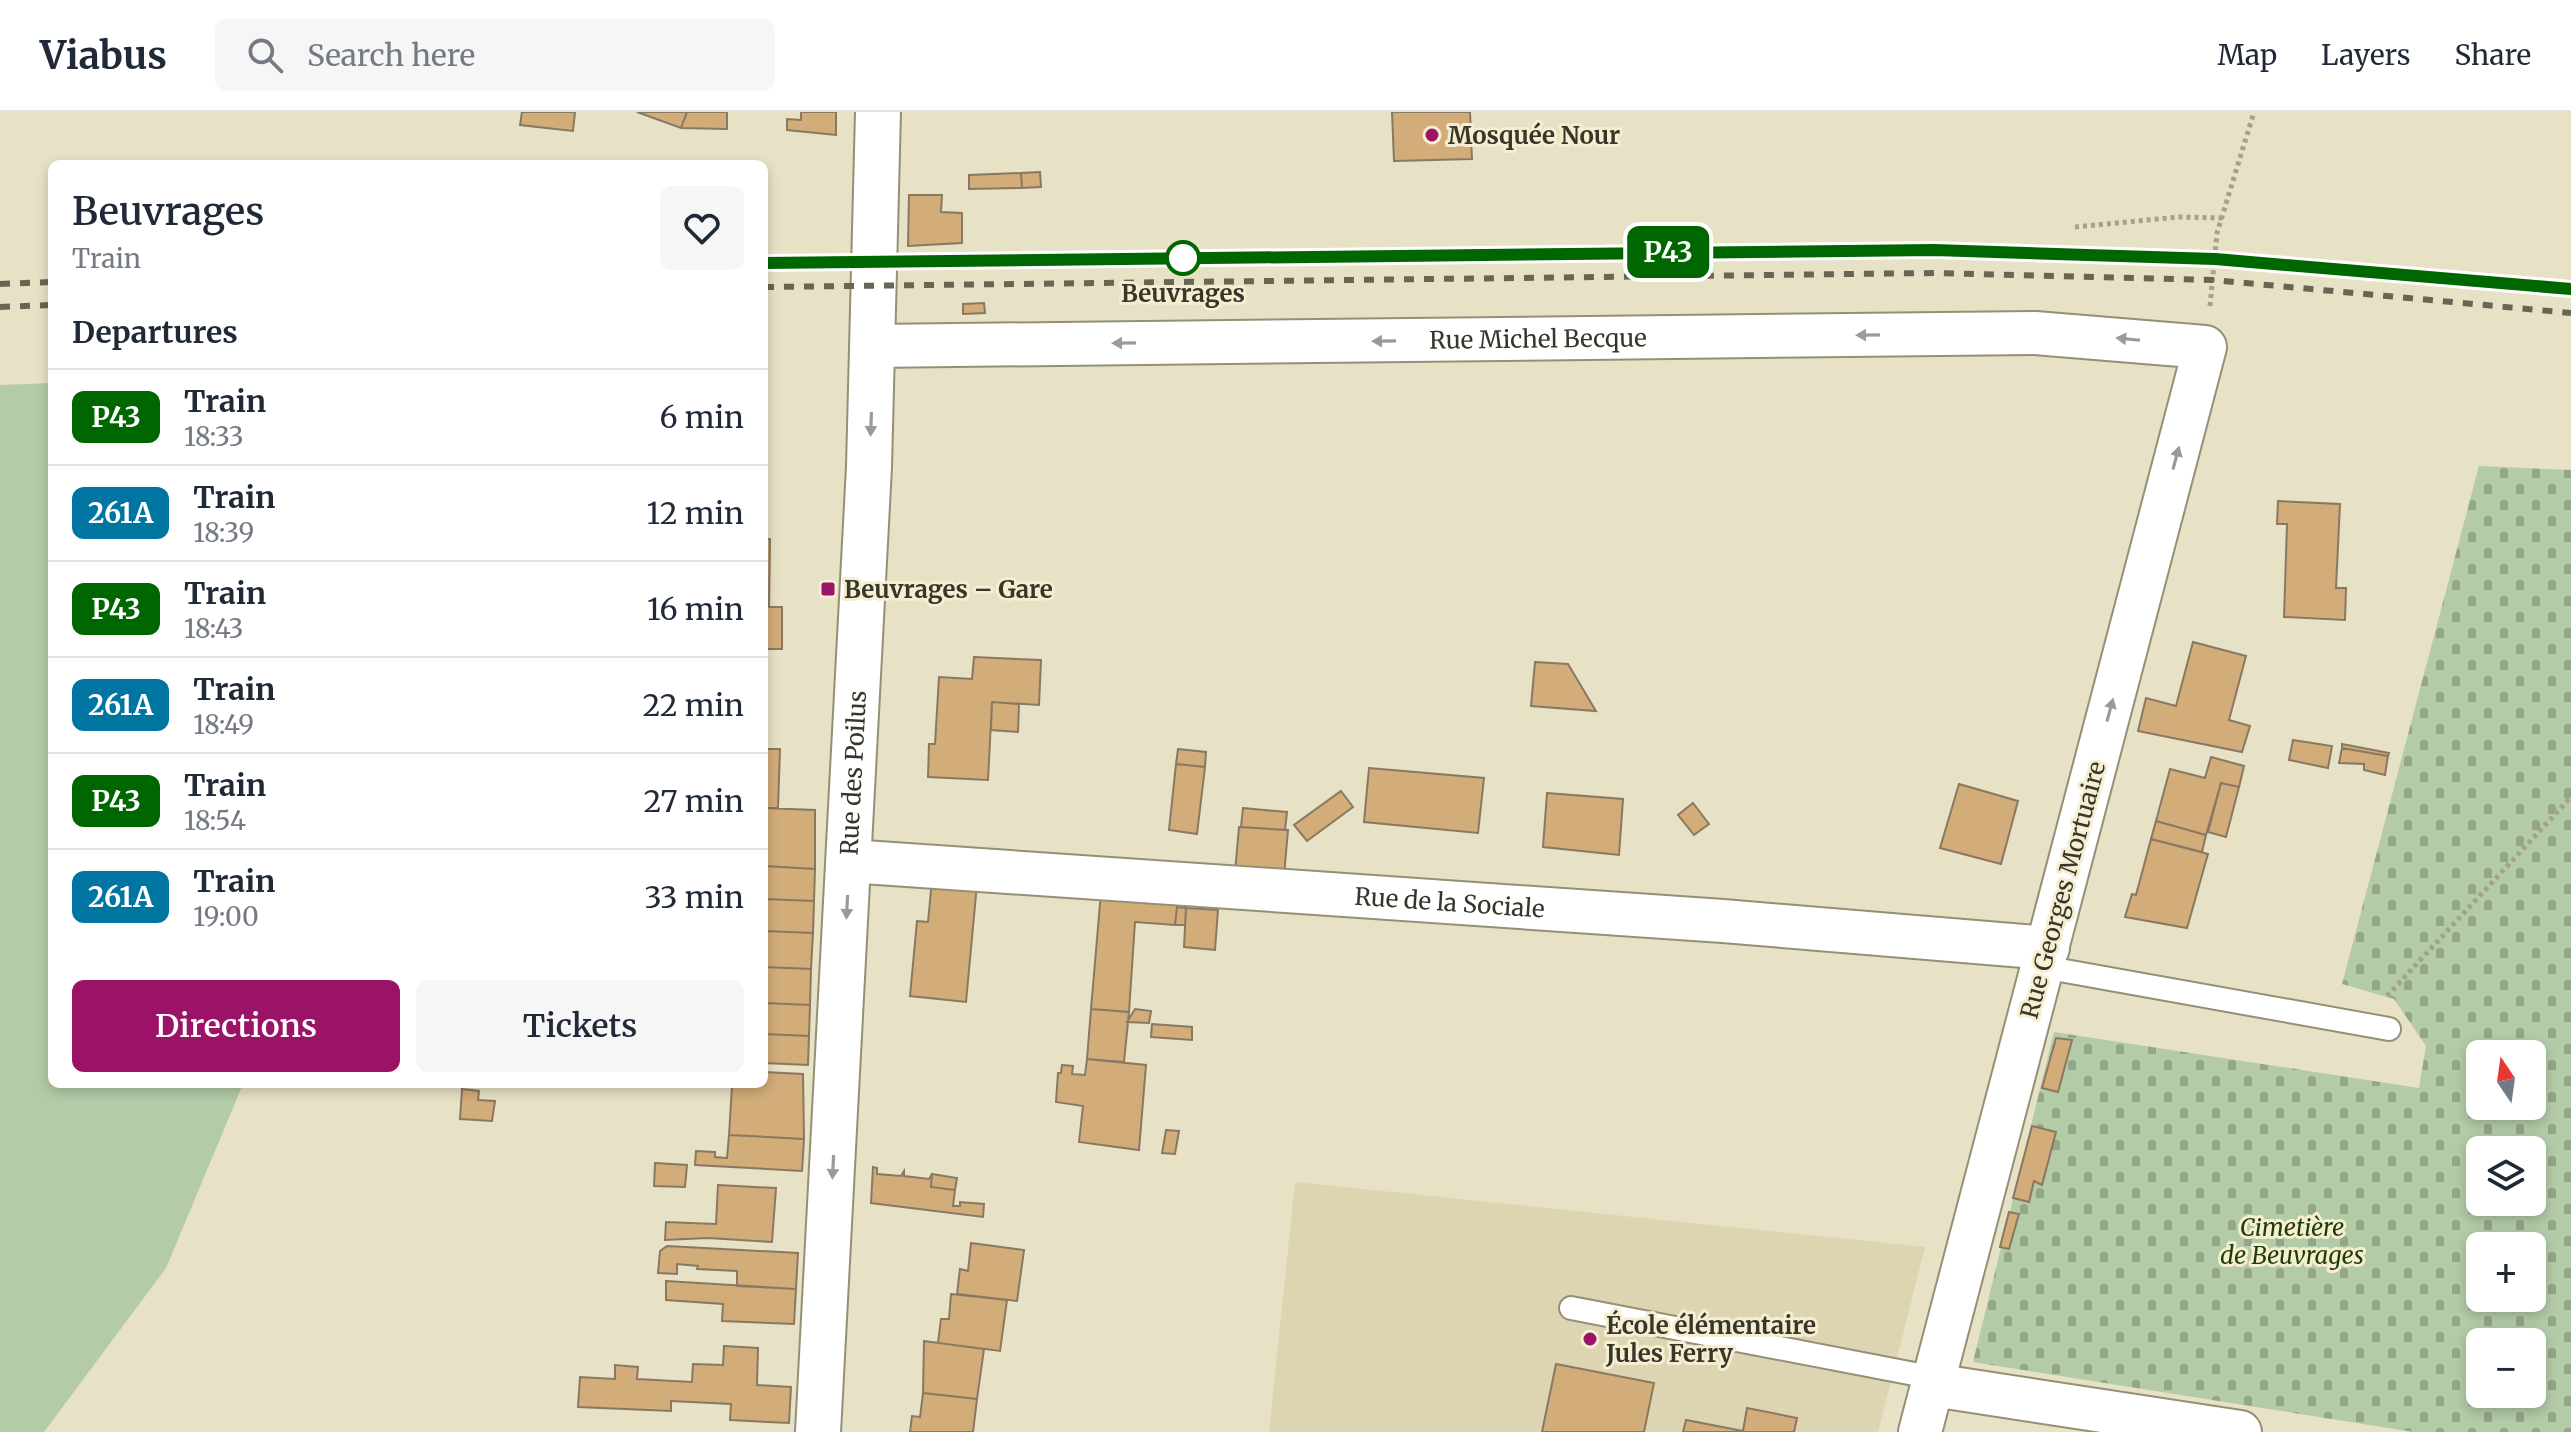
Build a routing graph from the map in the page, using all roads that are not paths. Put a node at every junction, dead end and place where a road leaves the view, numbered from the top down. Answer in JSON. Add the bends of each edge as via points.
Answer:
{"nodes":[{"id":1,"x":878,"y":112,"type":"edge"},
{"id":2,"x":872,"y":346,"type":"junction"},
{"id":3,"x":2205,"y":347,"type":"joint"},
{"id":4,"x":849,"y":861,"type":"junction"},
{"id":5,"x":2046,"y":957,"type":"junction"},
{"id":6,"x":2389,"y":1029,"type":"dead end"},
{"id":7,"x":1571,"y":1308,"type":"dead end"},
{"id":8,"x":1934,"y":1381,"type":"junction"},
{"id":9,"x":818,"y":1432,"type":"edge"},
{"id":10,"x":1920,"y":1432,"type":"edge"},
{"id":11,"x":2240,"y":1432,"type":"edge"}],
"edges":[{"from":1,"to":2,"type":"street","name":"Rue des Poilus"},
{"from":3,"to":2,"type":"street","name":"Rue Michel Becque","one_way":true,"via":[[2035,333]]},
{"from":2,"to":4,"type":"street","name":"Rue des Poilus","one_way":true},
{"from":5,"to":3,"type":"street","name":"Rue Georges Mortuaire","one_way":true},
{"from":4,"to":5,"type":"street","name":"Rue de la Sociale"},
{"from":4,"to":9,"type":"street","name":"Rue des Poilus","one_way":true},
{"from":5,"to":6,"type":"lane"},
{"from":5,"to":8,"type":"street","name":"Rue Georges Mortuaire"},
{"from":7,"to":8,"type":"lane"},
{"from":8,"to":10,"type":"street","name":"Rue Georges Mortuaire"},
{"from":8,"to":11,"type":"street"}]}
